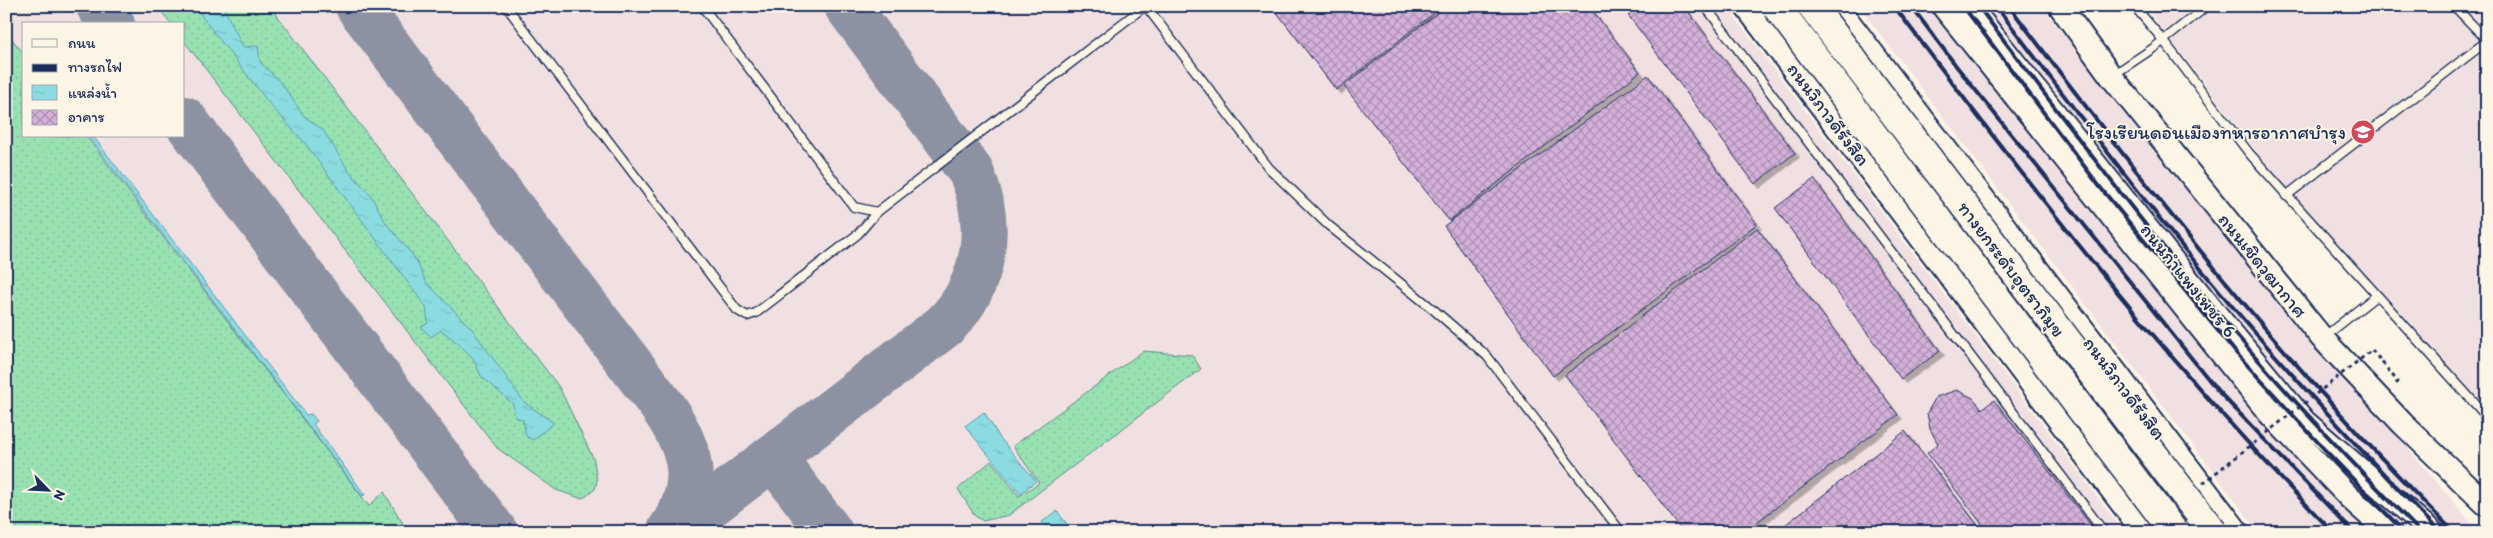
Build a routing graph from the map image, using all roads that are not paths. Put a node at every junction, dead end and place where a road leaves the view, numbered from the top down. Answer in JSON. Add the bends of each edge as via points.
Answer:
{"nodes":[{"id":1,"x":506,"y":6,"type":"edge"},
{"id":2,"x":702,"y":6,"type":"edge"},
{"id":3,"x":1145,"y":6,"type":"edge"},
{"id":4,"x":1705,"y":6,"type":"edge"},
{"id":5,"x":1748,"y":6,"type":"edge"},
{"id":6,"x":1776,"y":6,"type":"edge"},
{"id":7,"x":1812,"y":6,"type":"edge"},
{"id":8,"x":1834,"y":6,"type":"edge"},
{"id":9,"x":1943,"y":6,"type":"edge"},
{"id":10,"x":1969,"y":6,"type":"edge"},
{"id":11,"x":2060,"y":6,"type":"edge"},
{"id":12,"x":2134,"y":6,"type":"edge"},
{"id":13,"x":2207,"y":6,"type":"edge"},
{"id":14,"x":2454,"y":6,"type":"edge"},
{"id":15,"x":2163,"y":40,"type":"junction"},
{"id":16,"x":2487,"y":41,"type":"edge"},
{"id":17,"x":2118,"y":73,"type":"junction"},
{"id":18,"x":2286,"y":196,"type":"junction"},
{"id":19,"x":877,"y":212,"type":"junction"},
{"id":20,"x":2376,"y":296,"type":"junction"},
{"id":21,"x":2327,"y":334,"type":"junction"},
{"id":22,"x":2487,"y":417,"type":"edge"},
{"id":23,"x":2487,"y":505,"type":"edge"},
{"id":24,"x":1621,"y":532,"type":"edge"},
{"id":25,"x":2104,"y":532,"type":"edge"},
{"id":26,"x":2146,"y":532,"type":"edge"},
{"id":27,"x":2174,"y":532,"type":"edge"},
{"id":28,"x":2213,"y":532,"type":"edge"},
{"id":29,"x":2234,"y":532,"type":"edge"},
{"id":30,"x":2388,"y":532,"type":"edge"},
{"id":31,"x":2432,"y":532,"type":"edge"}],
"edges":[{"from":1,"to":19,"type":"lane","via":[[742,314],[756,313],[858,234]]},
{"from":2,"to":19,"type":"lane","via":[[854,207]]},
{"from":3,"to":19,"type":"lane"},
{"from":3,"to":24,"type":"lane","via":[[1269,168],[1328,225],[1487,356]]},
{"from":4,"to":25,"type":"lane"},
{"from":5,"to":26,"type":"highway","name":"ถนนวิภาวดีรังสิต"},
{"from":6,"to":27,"type":"highway","name":"ทางยกระดับอุตราภิมุข","bridge":true},
{"from":7,"to":28,"type":"highway","name":"ทางยกระดับอุตราภิมุข","bridge":true},
{"from":8,"to":29,"type":"highway","name":"ถนนวิภาวดีรังสิต"},
{"from":9,"to":30,"type":"main road","name":"ถนนกำแพงเพชร 6","via":[[2270,414],[2350,498]]},
{"from":10,"to":31,"type":"main road","name":"ถนนกำแพงเพชร 6","via":[[2304,421]]},
{"from":11,"to":17,"type":"main road","name":"ถนนเชิดวุฒากาศ"},
{"from":12,"to":15,"type":"lane"},
{"from":13,"to":15,"type":"lane"},
{"from":14,"to":16,"type":"lane"},
{"from":15,"to":17,"type":"lane"},
{"from":15,"to":18,"type":"lane"},
{"from":16,"to":18,"type":"lane"},
{"from":17,"to":21,"type":"main road","name":"ถนนเชิดวุฒากาศ"},
{"from":18,"to":20,"type":"lane"},
{"from":20,"to":21,"type":"lane"},
{"from":20,"to":22,"type":"lane"},
{"from":21,"to":23,"type":"main road","name":"ถนนเชิดวุฒากาศ","via":[[2391,412]]}]}
